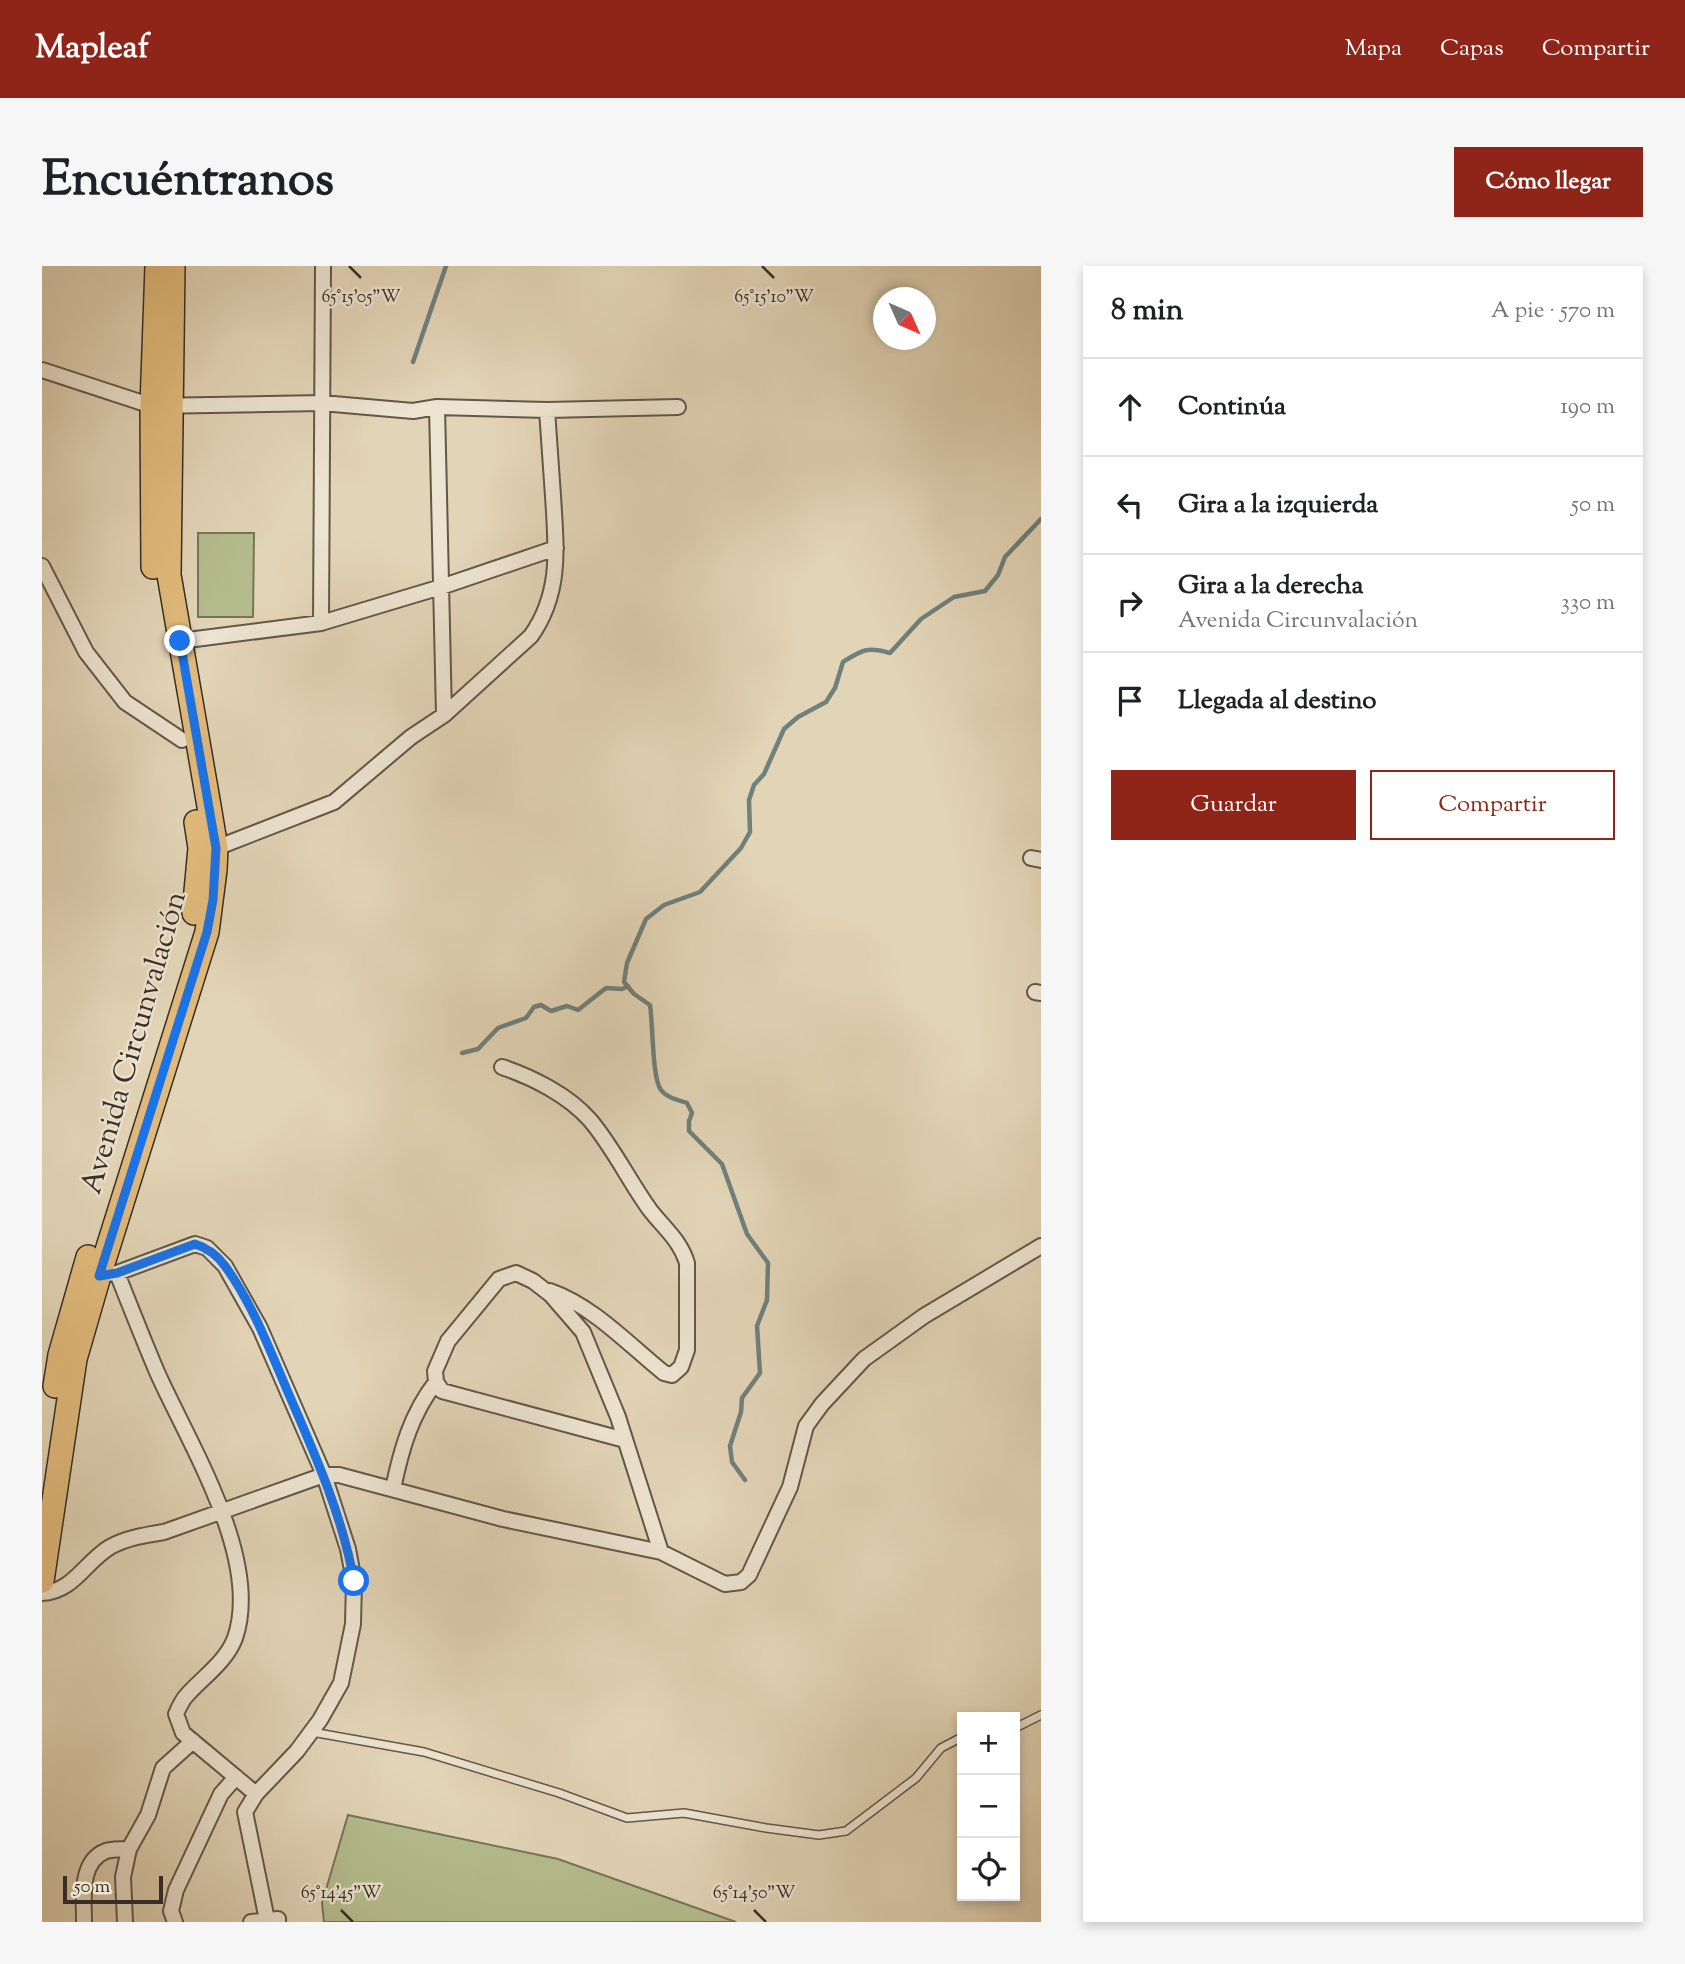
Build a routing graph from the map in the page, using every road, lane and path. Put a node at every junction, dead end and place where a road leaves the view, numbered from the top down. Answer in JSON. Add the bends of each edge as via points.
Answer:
{"nodes":[{"id":1,"x":157,"y":266,"type":"edge"},
{"id":2,"x":173,"y":266,"type":"edge"},
{"id":3,"x":323,"y":266,"type":"edge"},
{"id":4,"x":42,"y":370,"type":"edge"},
{"id":5,"x":322,"y":403,"type":"junction"},
{"id":6,"x":161,"y":406,"type":"junction"},
{"id":7,"x":437,"y":407,"type":"junction"},
{"id":8,"x":678,"y":407,"type":"dead end"},
{"id":9,"x":547,"y":410,"type":"junction"},
{"id":10,"x":556,"y":548,"type":"junction"},
{"id":11,"x":42,"y":566,"type":"edge"},
{"id":12,"x":441,"y":587,"type":"junction"},
{"id":13,"x":321,"y":622,"type":"junction"},
{"id":14,"x":180,"y":641,"type":"junction"},
{"id":15,"x":444,"y":715,"type":"junction"},
{"id":16,"x":182,"y":740,"type":"junction"},
{"id":17,"x":216,"y":848,"type":"junction"},
{"id":18,"x":502,"y":1067,"type":"dead end"},
{"id":19,"x":1041,"y":1246,"type":"edge"},
{"id":20,"x":100,"y":1274,"type":"junction"},
{"id":21,"x":542,"y":1288,"type":"junction"},
{"id":22,"x":436,"y":1382,"type":"junction"},
{"id":23,"x":625,"y":1440,"type":"junction"},
{"id":24,"x":42,"y":1473,"type":"edge"},
{"id":25,"x":324,"y":1475,"type":"junction"},
{"id":26,"x":393,"y":1489,"type":"junction"},
{"id":27,"x":223,"y":1512,"type":"junction"},
{"id":28,"x":661,"y":1552,"type":"junction"},
{"id":29,"x":42,"y":1581,"type":"edge"},
{"id":30,"x":42,"y":1593,"type":"edge"},
{"id":31,"x":1041,"y":1715,"type":"edge"},
{"id":32,"x":1020,"y":1726,"type":"edge"},
{"id":33,"x":311,"y":1732,"type":"junction"},
{"id":34,"x":957,"y":1740,"type":"edge"},
{"id":35,"x":193,"y":1741,"type":"junction"},
{"id":36,"x":236,"y":1777,"type":"junction"},
{"id":37,"x":256,"y":1794,"type":"junction"},
{"id":38,"x":129,"y":1849,"type":"junction"},
{"id":39,"x":272,"y":1921,"type":"edge"},
{"id":40,"x":84,"y":1922,"type":"edge"},
{"id":41,"x":125,"y":1922,"type":"edge"},
{"id":42,"x":175,"y":1922,"type":"edge"},
{"id":43,"x":251,"y":1922,"type":"edge"}],
"edges":[{"from":1,"to":6,"type":"main road","name":"Avenida Circunvalación"},
{"from":2,"to":6,"type":"main road","name":"Avenida Circunvalación"},
{"from":3,"to":5,"type":"street"},
{"from":4,"to":6,"type":"street"},
{"from":5,"to":6,"type":"street"},
{"from":5,"to":7,"type":"street","via":[[414,411]]},
{"from":5,"to":13,"type":"street"},
{"from":6,"to":14,"type":"main road","name":"Avenida Circunvalación","via":[[169,575]]},
{"from":6,"to":16,"type":"main road","name":"Avenida Circunvalación","via":[[153,576]]},
{"from":7,"to":9,"type":"street"},
{"from":7,"to":12,"type":"street"},
{"from":8,"to":9,"type":"street"},
{"from":9,"to":10,"type":"street"},
{"from":10,"to":12,"type":"street"},
{"from":10,"to":15,"type":"street","via":[[555,576],[542,621]]},
{"from":11,"to":16,"type":"street","via":[[86,652],[125,702]]},
{"from":12,"to":13,"type":"street"},
{"from":12,"to":15,"type":"street"},
{"from":13,"to":14,"type":"street"},
{"from":14,"to":17,"type":"main road","name":"Avenida Circunvalación"},
{"from":15,"to":17,"type":"street","via":[[334,802]]},
{"from":16,"to":20,"type":"main road","name":"Avenida Circunvalación","via":[[200,848],[197,897]]},
{"from":17,"to":20,"type":"main road","name":"Avenida Circunvalación","via":[[207,932]]},
{"from":18,"to":21,"type":"street","via":[[541,1084],[589,1119],[651,1211],[683,1249],[687,1349],[681,1367],[672,1375],[664,1373],[570,1298]]},
{"from":19,"to":28,"type":"street","via":[[924,1315],[864,1359],[822,1404],[806,1426],[790,1487],[749,1575],[741,1582],[725,1584]]},
{"from":20,"to":24,"type":"main road","name":"Avenida Circunvalación","via":[[60,1355]]},
{"from":20,"to":25,"type":"street","via":[[195,1244],[216,1256],[260,1328]]},
{"from":20,"to":27,"type":"street","via":[[158,1372]]},
{"from":20,"to":29,"type":"main road","name":"Avenida Circunvalación","via":[[75,1359]]},
{"from":21,"to":22,"type":"street","via":[[516,1273],[499,1279],[448,1341],[435,1371]]},
{"from":21,"to":23,"type":"street","via":[[583,1332]]},
{"from":22,"to":23,"type":"street","via":[[442,1391]]},
{"from":22,"to":26,"type":"street","via":[[421,1401],[402,1447]]},
{"from":23,"to":28,"type":"street"},
{"from":25,"to":26,"type":"street"},
{"from":25,"to":27,"type":"street"},
{"from":25,"to":33,"type":"street","via":[[348,1549],[354,1581],[353,1624],[341,1683]]},
{"from":26,"to":28,"type":"street","via":[[503,1519]]},
{"from":27,"to":30,"type":"street","via":[[110,1547],[67,1586]]},
{"from":27,"to":35,"type":"street","via":[[240,1581],[240,1614],[234,1640],[222,1660],[185,1697],[176,1714],[183,1733]]},
{"from":31,"to":32,"type":"lane"},
{"from":33,"to":34,"type":"lane","via":[[424,1752],[627,1818],[684,1813],[819,1835],[846,1830],[916,1778],[942,1748]]},
{"from":33,"to":37,"type":"street"},
{"from":35,"to":36,"type":"street"},
{"from":35,"to":38,"type":"street","via":[[163,1768],[148,1815]]},
{"from":36,"to":37,"type":"street"},
{"from":36,"to":42,"type":"street","via":[[221,1794],[176,1890],[171,1911]]},
{"from":37,"to":39,"type":"street","via":[[245,1812]]},
{"from":38,"to":40,"type":"street","via":[[105,1851],[91,1864],[84,1878]]},
{"from":38,"to":41,"type":"street","via":[[123,1877]]},
{"from":39,"to":43,"type":"street"}]}
